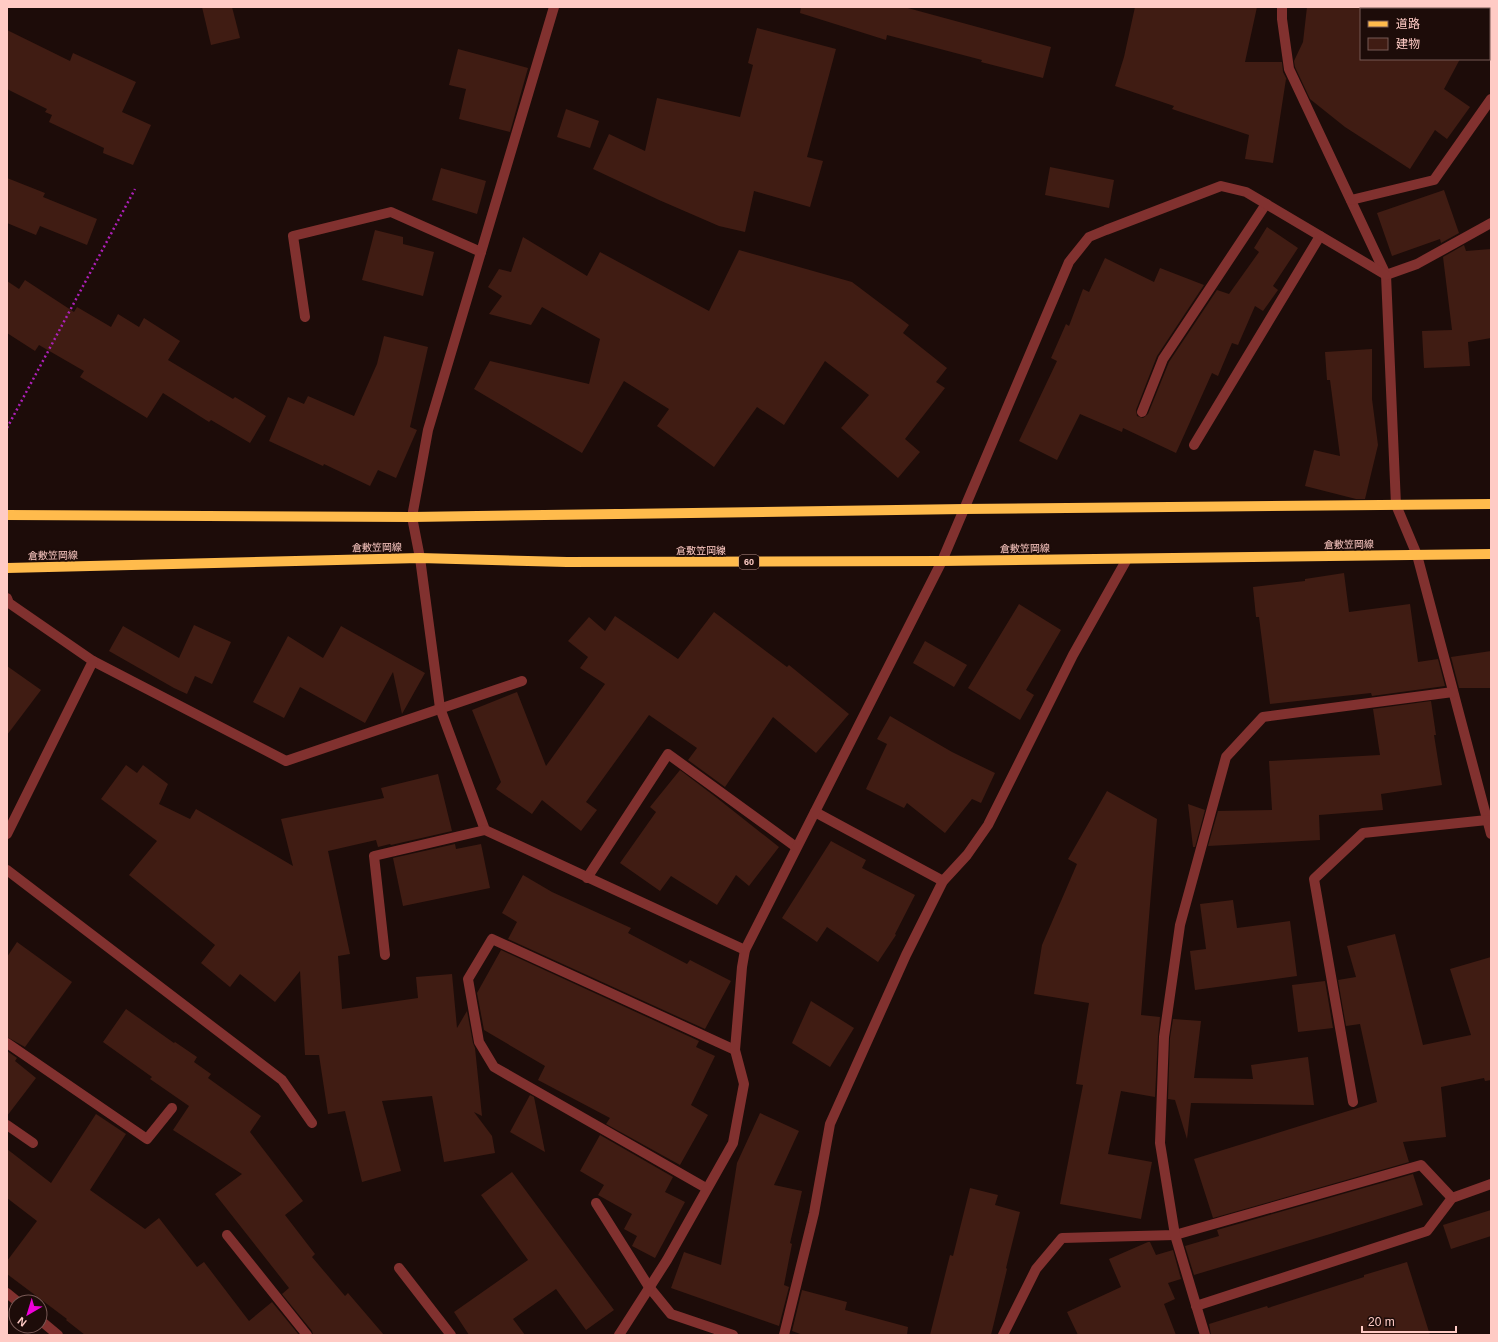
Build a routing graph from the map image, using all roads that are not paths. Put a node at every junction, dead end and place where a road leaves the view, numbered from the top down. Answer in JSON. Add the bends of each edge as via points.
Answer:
{"nodes":[{"id":1,"x":554,"y":7,"type":"edge"},
{"id":2,"x":1282,"y":7,"type":"edge"},
{"id":3,"x":1491,"y":99,"type":"edge"},
{"id":4,"x":1351,"y":200,"type":"junction"},
{"id":5,"x":1266,"y":204,"type":"junction"},
{"id":6,"x":1491,"y":223,"type":"edge"},
{"id":7,"x":1320,"y":236,"type":"junction"},
{"id":8,"x":481,"y":252,"type":"junction"},
{"id":9,"x":1386,"y":276,"type":"junction"},
{"id":10,"x":305,"y":318,"type":"dead end"},
{"id":11,"x":1142,"y":412,"type":"dead end"},
{"id":12,"x":1194,"y":445,"type":"dead end"},
{"id":13,"x":1491,"y":504,"type":"edge"},
{"id":14,"x":1396,"y":505,"type":"junction"},
{"id":15,"x":964,"y":509,"type":"junction"},
{"id":16,"x":7,"y":515,"type":"edge"},
{"id":17,"x":412,"y":517,"type":"junction"},
{"id":18,"x":1491,"y":554,"type":"edge"},
{"id":19,"x":1417,"y":555,"type":"junction"},
{"id":20,"x":420,"y":558,"type":"junction"},
{"id":21,"x":1127,"y":558,"type":"junction"},
{"id":22,"x":942,"y":561,"type":"junction"},
{"id":23,"x":7,"y":568,"type":"edge"},
{"id":24,"x":7,"y":598,"type":"edge"},
{"id":25,"x":93,"y":661,"type":"junction"},
{"id":26,"x":522,"y":681,"type":"dead end"},
{"id":27,"x":1453,"y":692,"type":"junction"},
{"id":28,"x":440,"y":708,"type":"junction"},
{"id":29,"x":814,"y":812,"type":"junction"},
{"id":30,"x":1487,"y":820,"type":"junction"},
{"id":31,"x":485,"y":830,"type":"junction"},
{"id":32,"x":7,"y":834,"type":"edge"},
{"id":33,"x":1491,"y":834,"type":"edge"},
{"id":34,"x":796,"y":847,"type":"junction"},
{"id":35,"x":7,"y":870,"type":"edge"},
{"id":36,"x":587,"y":878,"type":"junction"},
{"id":37,"x":943,"y":881,"type":"junction"},
{"id":38,"x":745,"y":950,"type":"junction"},
{"id":39,"x":385,"y":955,"type":"dead end"},
{"id":40,"x":7,"y":1043,"type":"edge"},
{"id":41,"x":735,"y":1050,"type":"junction"},
{"id":42,"x":1353,"y":1102,"type":"dead end"},
{"id":43,"x":172,"y":1108,"type":"dead end"},
{"id":44,"x":312,"y":1122,"type":"dead end"},
{"id":45,"x":7,"y":1124,"type":"edge"},
{"id":46,"x":33,"y":1143,"type":"dead end"},
{"id":47,"x":1491,"y":1184,"type":"edge"},
{"id":48,"x":706,"y":1188,"type":"junction"},
{"id":49,"x":1452,"y":1198,"type":"junction"},
{"id":50,"x":596,"y":1203,"type":"dead end"},
{"id":51,"x":227,"y":1235,"type":"dead end"},
{"id":52,"x":1176,"y":1235,"type":"junction"},
{"id":53,"x":399,"y":1268,"type":"dead end"},
{"id":54,"x":649,"y":1287,"type":"junction"},
{"id":55,"x":1196,"y":1306,"type":"junction"},
{"id":56,"x":48,"y":1327,"type":"edge"},
{"id":57,"x":58,"y":1335,"type":"edge"},
{"id":58,"x":307,"y":1335,"type":"edge"},
{"id":59,"x":451,"y":1335,"type":"edge"},
{"id":60,"x":619,"y":1335,"type":"edge"},
{"id":61,"x":733,"y":1335,"type":"edge"},
{"id":62,"x":784,"y":1335,"type":"edge"},
{"id":63,"x":1003,"y":1335,"type":"edge"},
{"id":64,"x":1205,"y":1335,"type":"edge"}],
"edges":[{"from":1,"to":8,"type":"street"},
{"from":2,"to":4,"type":"street","via":[[1289,69]]},
{"from":3,"to":4,"type":"street","via":[[1434,180]]},
{"from":4,"to":9,"type":"street"},
{"from":5,"to":7,"type":"street"},
{"from":5,"to":11,"type":"street","via":[[1164,359]]},
{"from":5,"to":15,"type":"street","via":[[1246,192],[1221,186],[1089,237],[1069,262]]},
{"from":6,"to":9,"type":"street","via":[[1417,264]]},
{"from":7,"to":9,"type":"street"},
{"from":7,"to":12,"type":"street"},
{"from":8,"to":10,"type":"street","via":[[391,212],[293,236]]},
{"from":8,"to":17,"type":"street","via":[[428,430]]},
{"from":9,"to":14,"type":"street"},
{"from":13,"to":14,"type":"main road"},
{"from":14,"to":15,"type":"main road"},
{"from":14,"to":19,"type":"street"},
{"from":15,"to":17,"type":"main road"},
{"from":15,"to":22,"type":"street"},
{"from":16,"to":17,"type":"main road"},
{"from":17,"to":20,"type":"street"},
{"from":18,"to":19,"type":"main road","name":"倉敷笠岡線","number":"60"},
{"from":19,"to":21,"type":"main road","name":"倉敷笠岡線","number":"60"},
{"from":19,"to":27,"type":"street"},
{"from":20,"to":22,"type":"main road","name":"倉敷笠岡線","number":"60","via":[[567,562]]},
{"from":20,"to":23,"type":"main road","name":"倉敷笠岡線","number":"60"},
{"from":20,"to":28,"type":"street"},
{"from":21,"to":22,"type":"main road","name":"倉敷笠岡線","number":"60"},
{"from":21,"to":37,"type":"street","via":[[1073,655],[988,825],[967,855]]},
{"from":22,"to":29,"type":"street"},
{"from":24,"to":25,"type":"street","via":[[9,603]]},
{"from":25,"to":28,"type":"street","via":[[286,761]]},
{"from":25,"to":32,"type":"street"},
{"from":26,"to":28,"type":"street"},
{"from":27,"to":30,"type":"street"},
{"from":27,"to":52,"type":"street","via":[[1263,717],[1226,757],[1180,925],[1164,1037],[1160,1142]]},
{"from":28,"to":31,"type":"street"},
{"from":29,"to":34,"type":"street"},
{"from":29,"to":37,"type":"street"},
{"from":30,"to":33,"type":"street"},
{"from":30,"to":42,"type":"street","via":[[1363,833],[1314,879]]},
{"from":31,"to":36,"type":"street"},
{"from":31,"to":39,"type":"street","via":[[374,856]]},
{"from":34,"to":36,"type":"street","via":[[668,754]]},
{"from":34,"to":38,"type":"street"},
{"from":35,"to":44,"type":"street","via":[[282,1080]]},
{"from":36,"to":38,"type":"street"},
{"from":37,"to":62,"type":"street","via":[[906,955],[830,1124],[814,1213]]},
{"from":38,"to":41,"type":"street"},
{"from":40,"to":43,"type":"street","via":[[147,1139]]},
{"from":41,"to":48,"type":"street","via":[[744,1084],[733,1143]]},
{"from":41,"to":48,"type":"street","via":[[492,940],[468,979],[479,1042],[494,1067]]},
{"from":45,"to":46,"type":"street"},
{"from":47,"to":49,"type":"street"},
{"from":48,"to":54,"type":"street","via":[[667,1260]]},
{"from":49,"to":52,"type":"street","via":[[1420,1165]]},
{"from":49,"to":55,"type":"street","via":[[1427,1231]]},
{"from":50,"to":54,"type":"street"},
{"from":51,"to":58,"type":"street"},
{"from":52,"to":55,"type":"street"},
{"from":52,"to":63,"type":"street","via":[[1062,1238],[1036,1269]]},
{"from":53,"to":59,"type":"street"},
{"from":54,"to":60,"type":"street"},
{"from":54,"to":61,"type":"street","via":[[671,1314]]},
{"from":55,"to":64,"type":"street"},
{"from":56,"to":57,"type":"street"}]}
